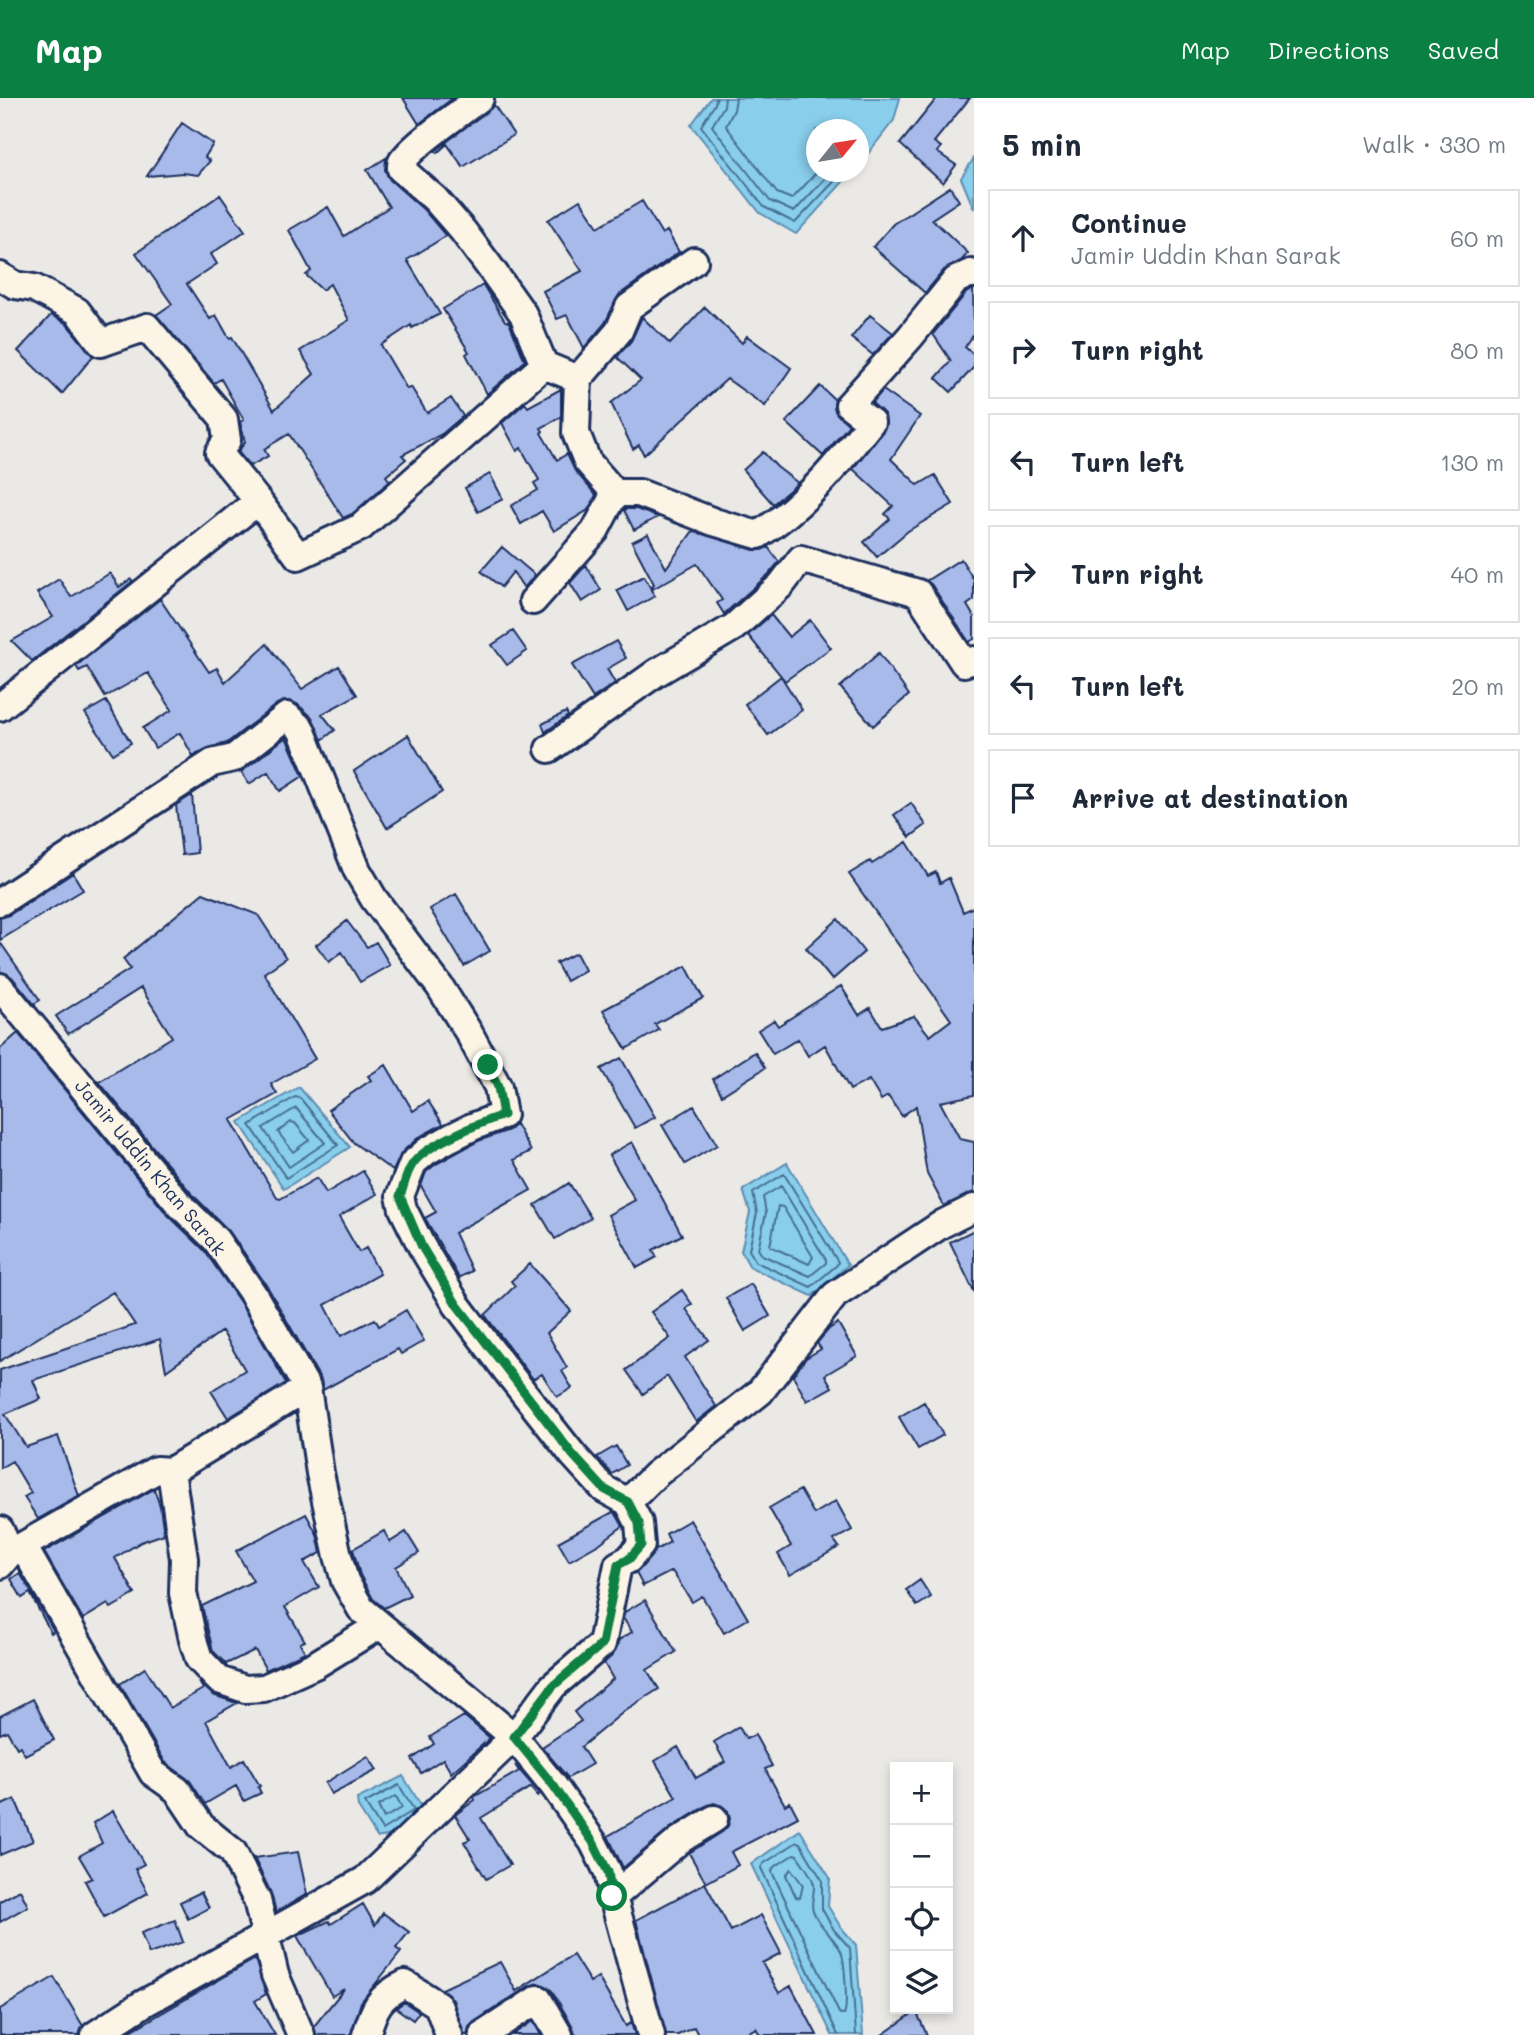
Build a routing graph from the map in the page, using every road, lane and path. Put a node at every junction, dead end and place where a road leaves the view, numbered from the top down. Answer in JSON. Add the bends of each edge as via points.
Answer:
{"nodes":[{"id":1,"x":480,"y":98,"type":"edge"},
{"id":2,"x":694,"y":261,"type":"dead end"},
{"id":3,"x":974,"y":274,"type":"edge"},
{"id":4,"x":0,"y":276,"type":"edge"},
{"id":5,"x":544,"y":365,"type":"junction"},
{"id":6,"x":578,"y":379,"type":"junction"},
{"id":7,"x":614,"y":493,"type":"junction"},
{"id":8,"x":258,"y":500,"type":"junction"},
{"id":9,"x":533,"y":601,"type":"dead end"},
{"id":10,"x":974,"y":660,"type":"edge"},
{"id":11,"x":0,"y":707,"type":"edge"},
{"id":12,"x":549,"y":749,"type":"dead end"},
{"id":13,"x":0,"y":902,"type":"edge"},
{"id":14,"x":0,"y":987,"type":"edge"},
{"id":15,"x":974,"y":1208,"type":"edge"},
{"id":16,"x":307,"y":1388,"type":"junction"},
{"id":17,"x":171,"y":1471,"type":"junction"},
{"id":18,"x":628,"y":1502,"type":"junction"},
{"id":19,"x":8,"y":1548,"type":"edge"},
{"id":20,"x":380,"y":1625,"type":"junction"},
{"id":21,"x":514,"y":1737,"type":"junction"},
{"id":22,"x":714,"y":1819,"type":"dead end"},
{"id":23,"x":612,"y":1896,"type":"junction"},
{"id":24,"x":266,"y":1936,"type":"junction"},
{"id":25,"x":95,"y":2035,"type":"edge"},
{"id":26,"x":301,"y":2035,"type":"edge"},
{"id":27,"x":366,"y":2035,"type":"edge"},
{"id":28,"x":449,"y":2035,"type":"edge"},
{"id":29,"x":483,"y":2035,"type":"edge"},
{"id":30,"x":559,"y":2035,"type":"edge"},
{"id":31,"x":651,"y":2035,"type":"edge"}],
"edges":[{"from":1,"to":5,"type":"street","via":[[400,165],[463,231],[523,314]]},
{"from":2,"to":6,"type":"street","via":[[629,307],[619,331]]},
{"from":3,"to":7,"type":"street","via":[[956,280],[849,405],[870,422],[838,465],[800,503],[758,535],[639,493]]},
{"from":4,"to":8,"type":"street","via":[[77,310],[101,343],[147,327],[224,419],[227,440],[219,453]]},
{"from":5,"to":6,"type":"street"},
{"from":5,"to":8,"type":"street","via":[[361,527],[298,556]]},
{"from":6,"to":7,"type":"street","via":[[576,433],[587,461]]},
{"from":7,"to":9,"type":"street","via":[[595,531]]},
{"from":8,"to":11,"type":"street"},
{"from":10,"to":12,"type":"street","via":[[964,663],[918,593],[802,559],[781,585],[734,627],[656,673]]},
{"from":13,"to":18,"type":"street","via":[[212,763],[233,758],[287,716],[301,729],[357,870],[470,1033],[502,1104],[503,1115],[472,1126],[412,1163],[400,1196],[404,1209],[457,1305],[509,1374],[604,1489]]},
{"from":14,"to":16,"type":"street","name":"Jamir Uddin Khan Sarak","via":[[179,1204],[216,1240]]},
{"from":15,"to":18,"type":"street","via":[[835,1295],[760,1392]]},
{"from":16,"to":17,"type":"street"},
{"from":16,"to":20,"type":"street","name":"Jamir Uddin Khan Sarak","via":[[320,1473],[345,1581],[361,1609]]},
{"from":17,"to":19,"type":"street","via":[[156,1470]]},
{"from":17,"to":20,"type":"street","via":[[184,1559],[183,1592],[193,1640],[200,1660],[219,1680],[245,1689],[264,1688],[315,1665]]},
{"from":18,"to":21,"type":"street","via":[[639,1523],[641,1545],[618,1565],[602,1644],[553,1686]]},
{"from":19,"to":24,"type":"street","via":[[153,1773],[177,1790],[201,1826],[233,1852],[257,1900]]},
{"from":20,"to":21,"type":"street","name":"Jamir Uddin Khan Sarak"},
{"from":21,"to":23,"type":"street","name":"Jamir Uddin Khan Sarak","via":[[593,1842],[608,1872]]},
{"from":21,"to":24,"type":"street","via":[[365,1880]]},
{"from":22,"to":23,"type":"street","via":[[680,1840]]},
{"from":23,"to":31,"type":"street","name":"Jamir Uddin Khan Sarak"},
{"from":24,"to":25,"type":"street"},
{"from":24,"to":26,"type":"street","via":[[275,1975]]},
{"from":27,"to":28,"type":"street","via":[[379,2001],[405,1984],[438,2005]]},
{"from":29,"to":30,"type":"street","via":[[538,1999]]}]}
